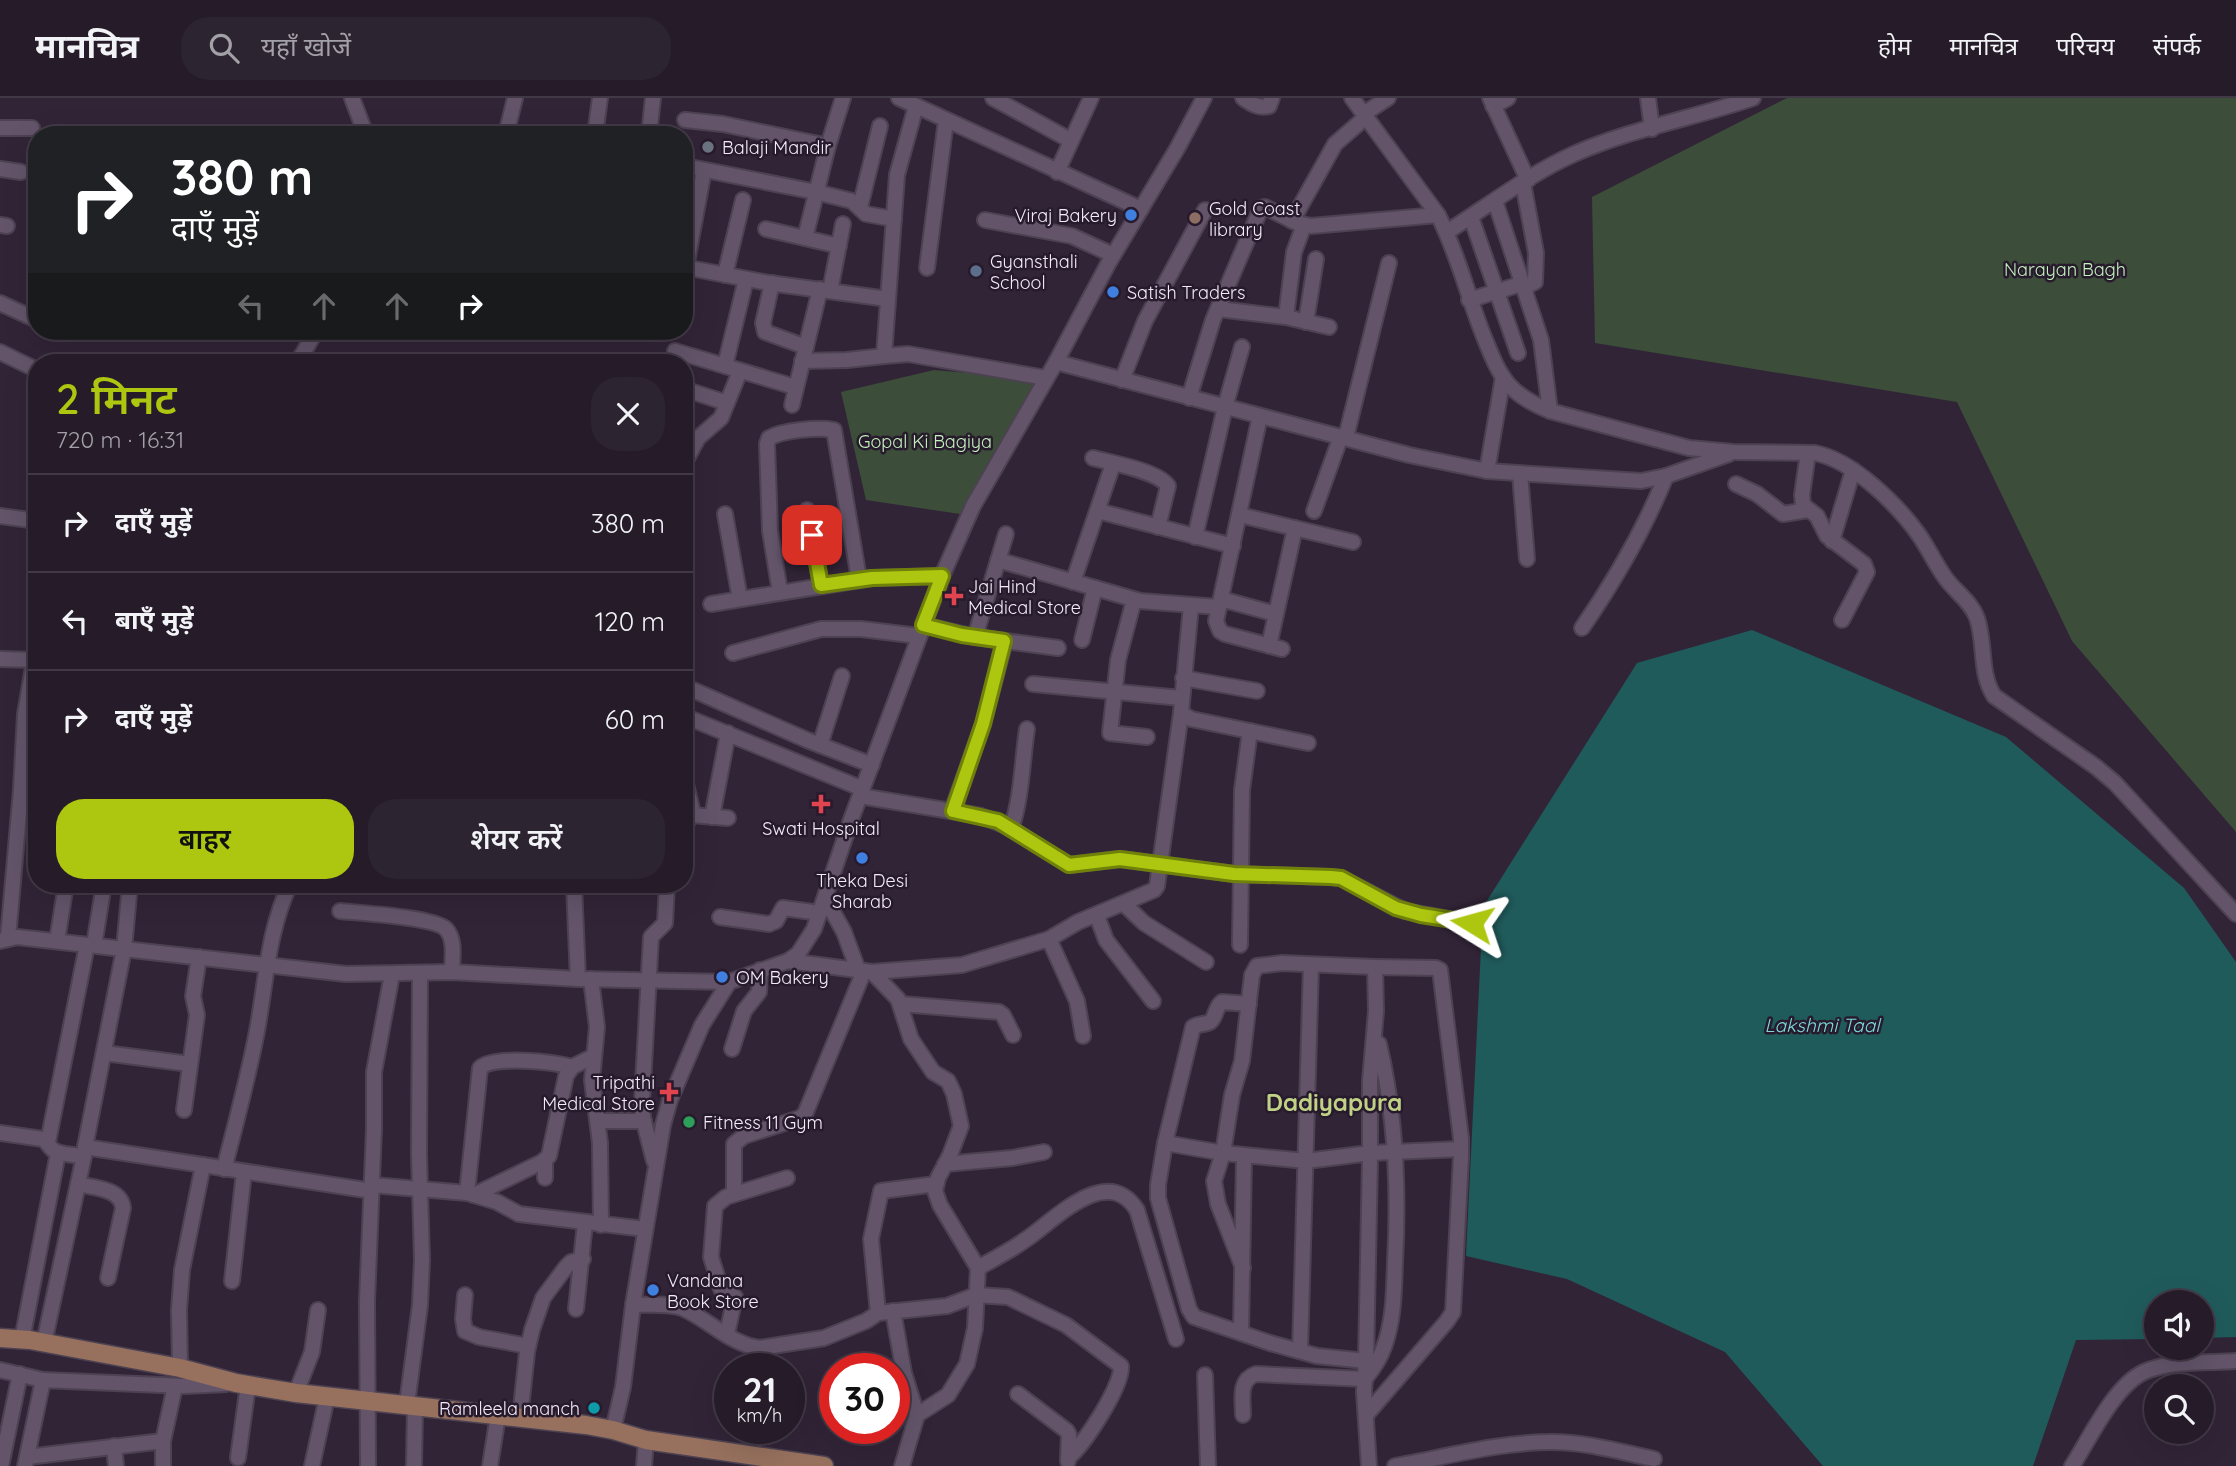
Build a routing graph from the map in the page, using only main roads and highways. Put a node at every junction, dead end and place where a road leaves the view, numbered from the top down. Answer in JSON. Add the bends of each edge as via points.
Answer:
{"nodes":[{"id":1,"x":0,"y":1338,"type":"edge"},
{"id":2,"x":824,"y":1466,"type":"edge"}],
"edges":[{"from":1,"to":2,"type":"main road","via":[[296,1393],[613,1430],[646,1440]]}]}
